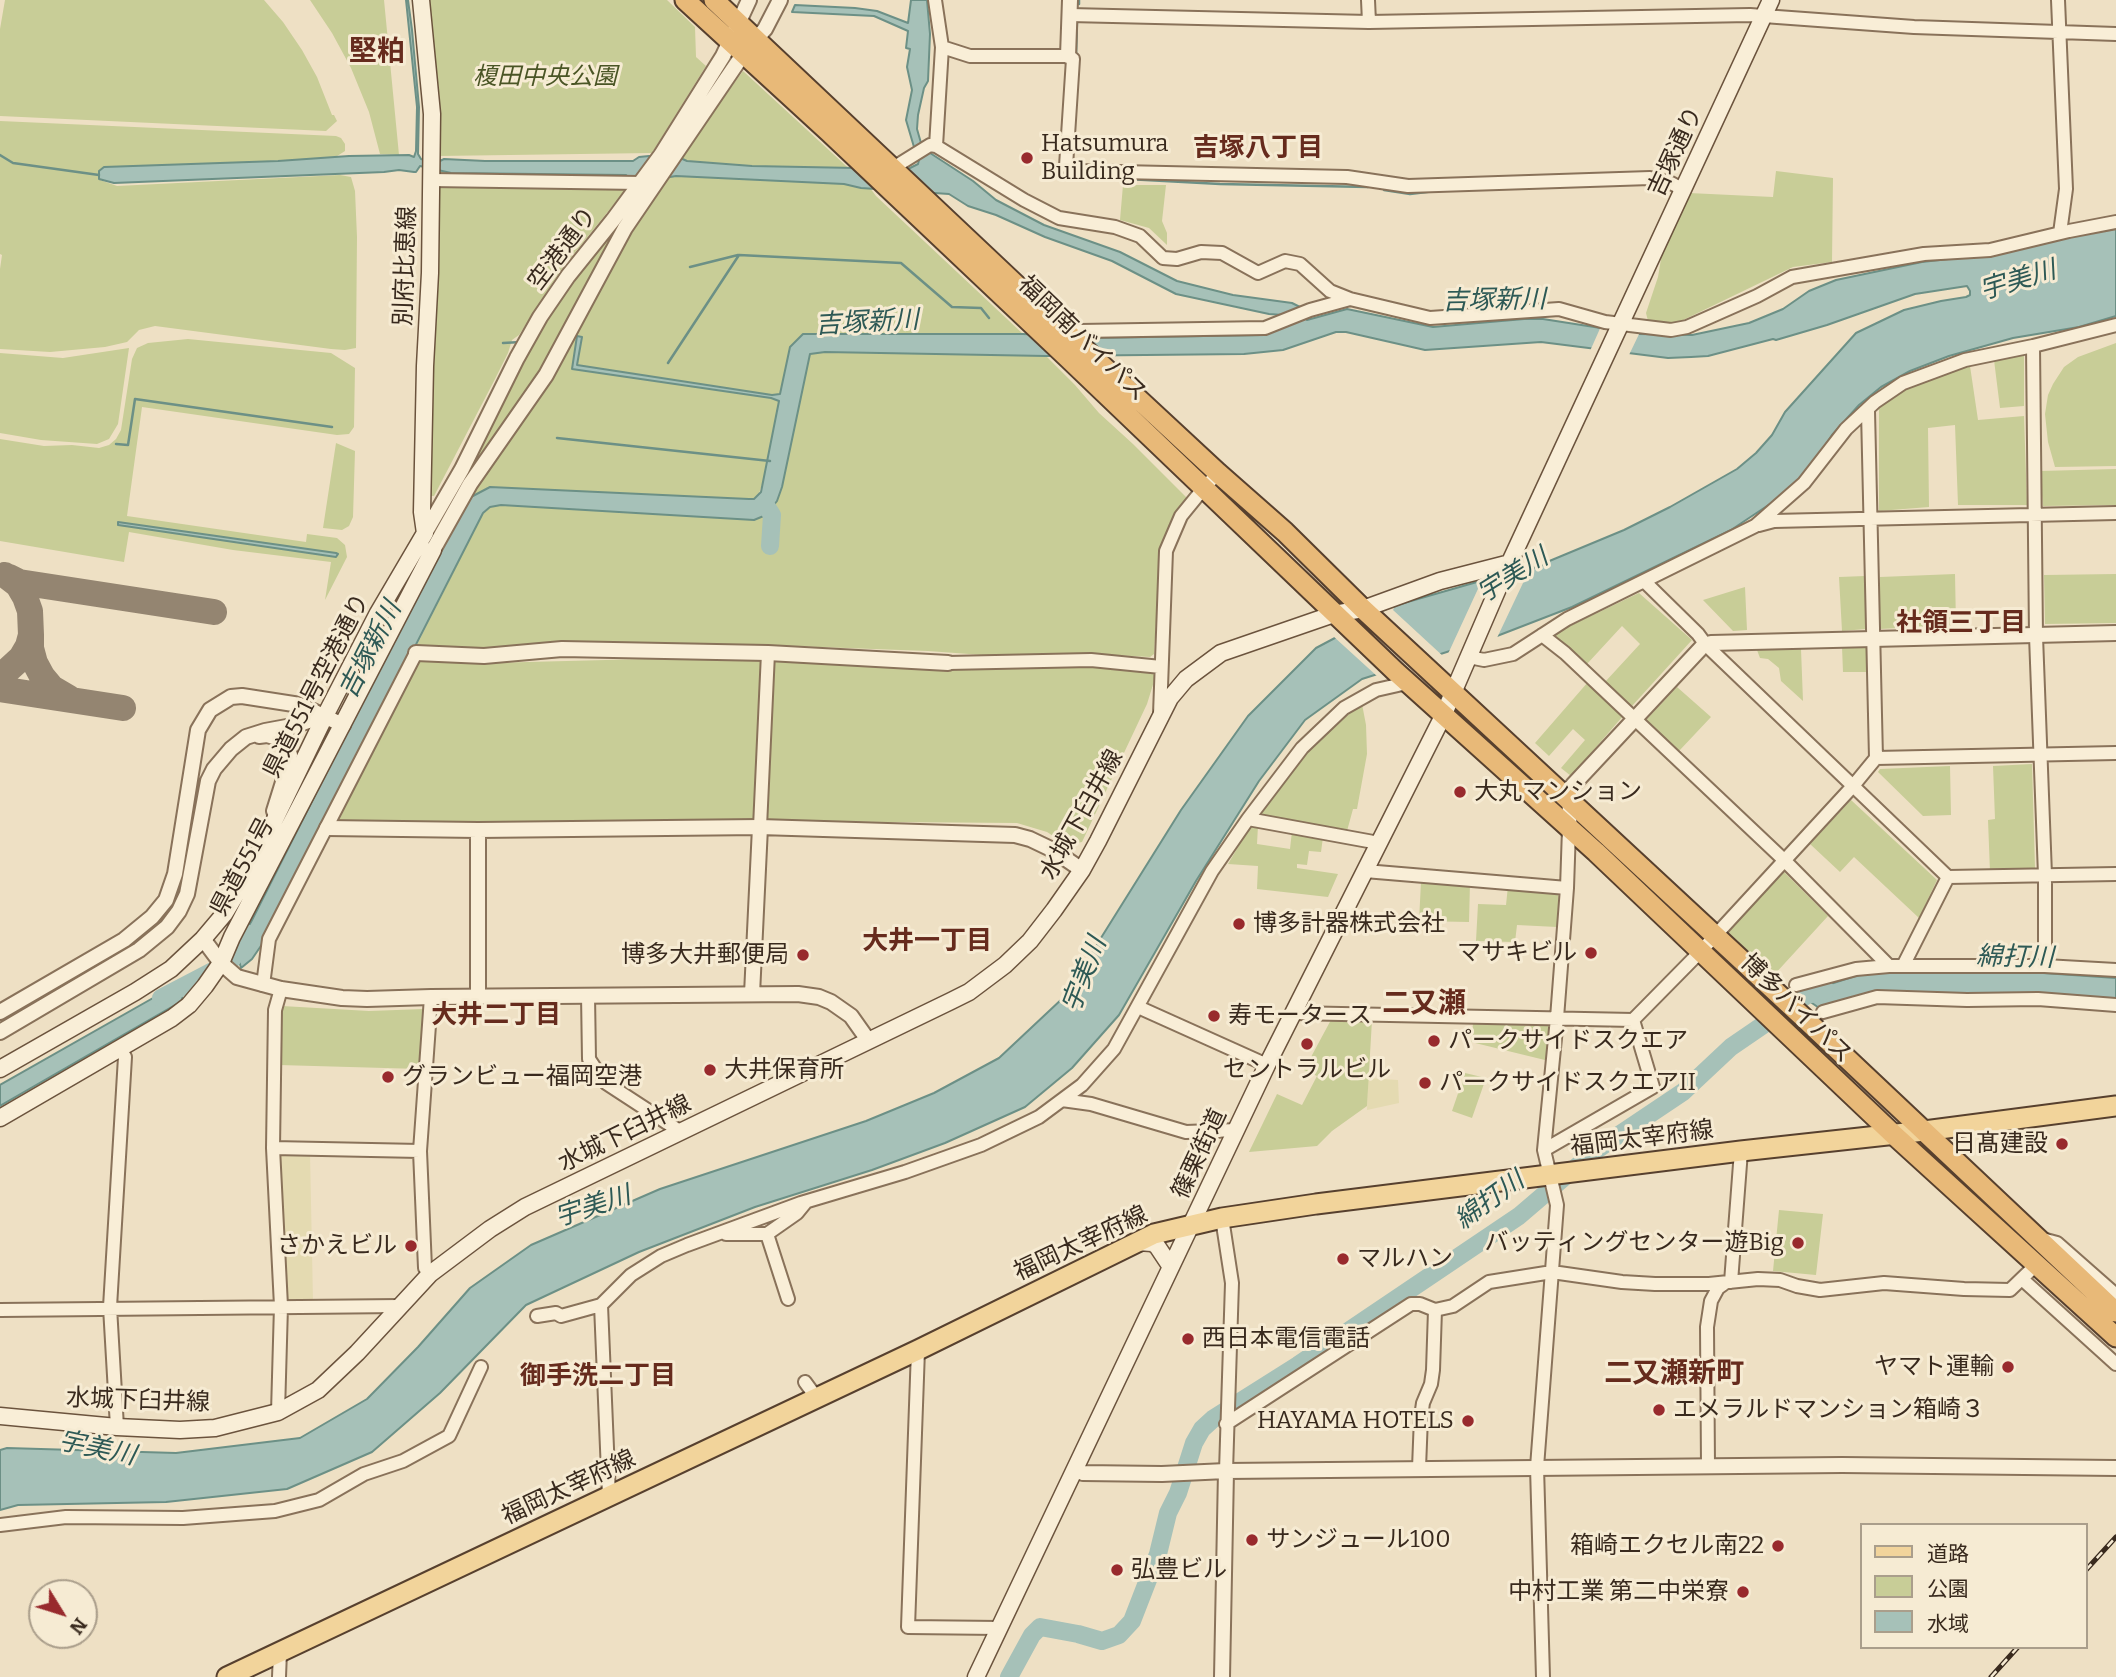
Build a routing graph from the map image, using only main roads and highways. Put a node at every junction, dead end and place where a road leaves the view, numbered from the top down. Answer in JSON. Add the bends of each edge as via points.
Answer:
{"nodes":[{"id":1,"x":421,"y":0,"type":"edge"},
{"id":2,"x":685,"y":0,"type":"edge"},
{"id":3,"x":714,"y":0,"type":"edge"},
{"id":4,"x":1771,"y":0,"type":"edge"},
{"id":5,"x":743,"y":44,"type":"junction"},
{"id":6,"x":425,"y":533,"type":"joint"},
{"id":7,"x":433,"y":550,"type":"road end"},
{"id":8,"x":1506,"y":570,"type":"junction"},
{"id":9,"x":1366,"y":611,"type":"junction"},
{"id":10,"x":1341,"y":621,"type":"junction"},
{"id":11,"x":1454,"y":692,"type":"junction"},
{"id":12,"x":1443,"y":716,"type":"junction"},
{"id":13,"x":0,"y":1069,"type":"edge"},
{"id":14,"x":2116,"y":1106,"type":"edge"},
{"id":15,"x":0,"y":1118,"type":"edge"},
{"id":16,"x":1924,"y":1131,"type":"junction"},
{"id":17,"x":1894,"y":1135,"type":"junction"},
{"id":18,"x":1191,"y":1225,"type":"junction"},
{"id":19,"x":1137,"y":1242,"type":"junction"},
{"id":20,"x":1171,"y":1267,"type":"junction"},
{"id":21,"x":2116,"y":1312,"type":"edge"},
{"id":22,"x":2115,"y":1336,"type":"edge"},
{"id":23,"x":0,"y":1416,"type":"edge"},
{"id":24,"x":227,"y":1677,"type":"edge"},
{"id":25,"x":976,"y":1677,"type":"edge"}],
"edges":[{"from":1,"to":6,"type":"main road","name":"別府比恵線","via":[[432,114]]},
{"from":2,"to":5,"type":"highway","name":"福岡南バイパス"},
{"from":3,"to":5,"type":"highway","name":"福岡南バイパス","via":[[740,22]]},
{"from":4,"to":8,"type":"main road","name":"吉塚通り"},
{"from":5,"to":9,"type":"highway","name":"福岡南バイパス","via":[[893,168],[1072,330],[1097,359]]},
{"from":5,"to":10,"type":"highway","name":"福岡南バイパス","via":[[889,191]]},
{"from":6,"to":13,"type":"main road","name":"県道551号空港通り","via":[[378,613],[225,913],[171,970]]},
{"from":7,"to":15,"type":"main road","name":"県道551号","via":[[205,986],[189,1005]]},
{"from":8,"to":9,"type":"main road","name":"水城下臼井線","via":[[1440,581]]},
{"from":8,"to":11,"type":"main road"},
{"from":9,"to":10,"type":"main road","name":"水城下臼井線"},
{"from":9,"to":11,"type":"highway","name":"福岡南バイパス"},
{"from":10,"to":12,"type":"highway","name":"福岡南バイパス"},
{"from":10,"to":23,"type":"main road","name":"水城下臼井線","via":[[1221,653],[1186,679],[1160,714],[1082,870],[1030,941],[969,992],[490,1228],[430,1274],[318,1390],[278,1412],[215,1428],[117,1427]]},
{"from":11,"to":12,"type":"main road","name":"篠栗街道"},
{"from":11,"to":16,"type":"highway","name":"博多バイパス","via":[[1780,997],[1814,1015]]},
{"from":12,"to":17,"type":"highway","name":"博多バイパス","via":[[1596,852]]},
{"from":12,"to":18,"type":"main road","name":"篠栗街道"},
{"from":14,"to":16,"type":"main road","name":"福岡太宰府線"},
{"from":16,"to":17,"type":"main road","name":"福岡太宰府線"},
{"from":16,"to":21,"type":"highway","name":"博多バイパス"},
{"from":17,"to":18,"type":"main road","name":"福岡太宰府線","via":[[1549,1170],[1525,1178]]},
{"from":17,"to":22,"type":"highway","name":"博多バイパス"},
{"from":18,"to":19,"type":"main road","name":"福岡太宰府線"},
{"from":18,"to":20,"type":"main road","name":"篠栗街道"},
{"from":19,"to":20,"type":"main road","via":[[1157,1246]]},
{"from":19,"to":24,"type":"main road","name":"福岡太宰府線","via":[[918,1350],[810,1389],[609,1496]]},
{"from":20,"to":25,"type":"main road","name":"篠栗街道"}]}
